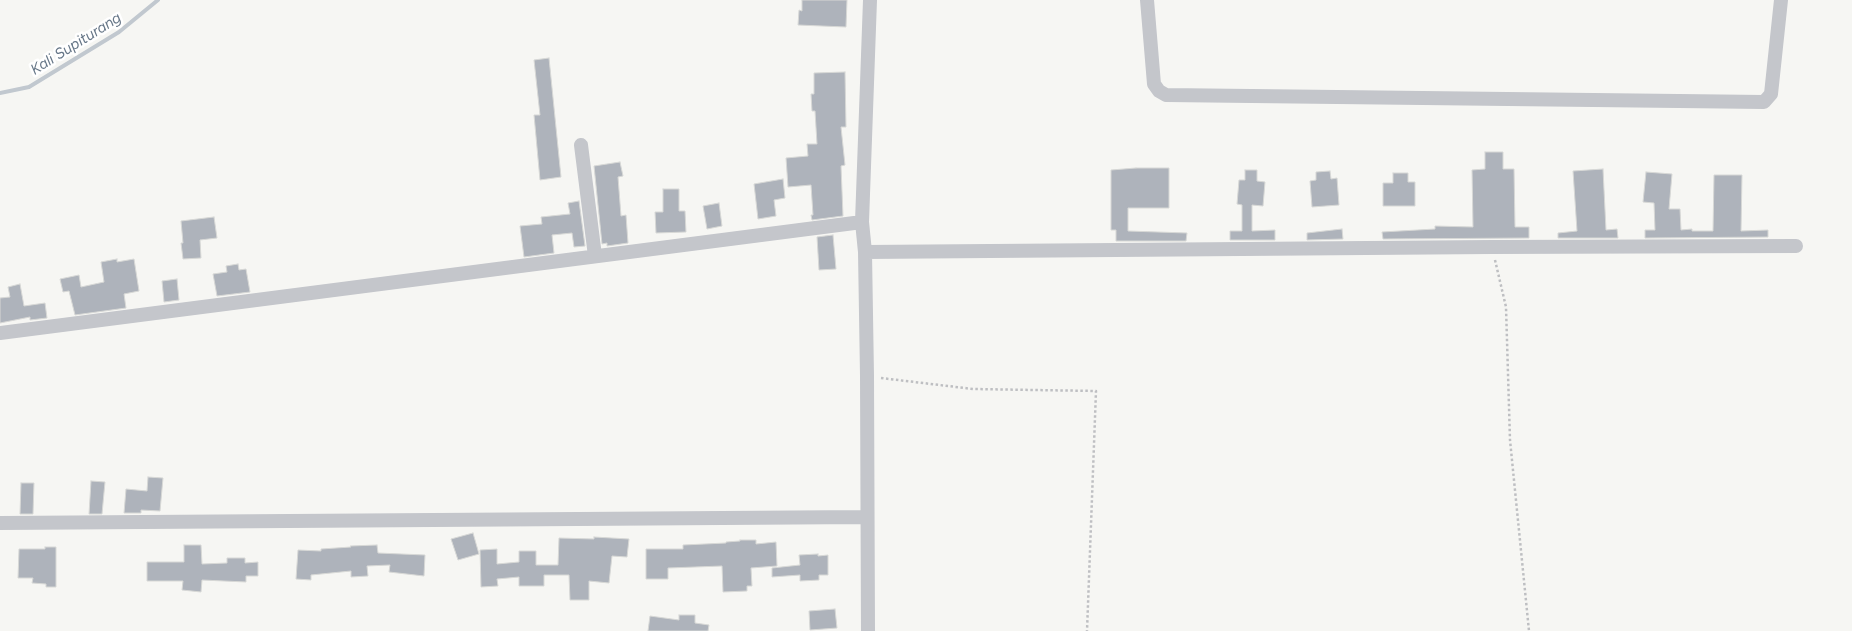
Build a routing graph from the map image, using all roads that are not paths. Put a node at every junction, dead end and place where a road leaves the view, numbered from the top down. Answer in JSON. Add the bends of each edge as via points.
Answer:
{"nodes":[{"id":1,"x":870,"y":0,"type":"edge"},
{"id":2,"x":1147,"y":0,"type":"edge"},
{"id":3,"x":1781,"y":0,"type":"edge"},
{"id":4,"x":581,"y":145,"type":"dead end"},
{"id":5,"x":862,"y":222,"type":"junction"},
{"id":6,"x":1796,"y":246,"type":"dead end"},
{"id":7,"x":864,"y":252,"type":"junction"},
{"id":8,"x":595,"y":256,"type":"junction"},
{"id":9,"x":0,"y":333,"type":"edge"},
{"id":10,"x":866,"y":518,"type":"junction"},
{"id":11,"x":0,"y":523,"type":"edge"},
{"id":12,"x":868,"y":631,"type":"edge"}],
"edges":[{"from":1,"to":5,"type":"street"},
{"from":2,"to":3,"type":"street","via":[[1154,84],[1166,95],[1764,102],[1771,94]]},
{"from":4,"to":8,"type":"street"},
{"from":5,"to":7,"type":"street"},
{"from":5,"to":8,"type":"street"},
{"from":6,"to":7,"type":"street"},
{"from":7,"to":10,"type":"street"},
{"from":8,"to":9,"type":"street"},
{"from":10,"to":11,"type":"street"},
{"from":10,"to":12,"type":"street"}]}
